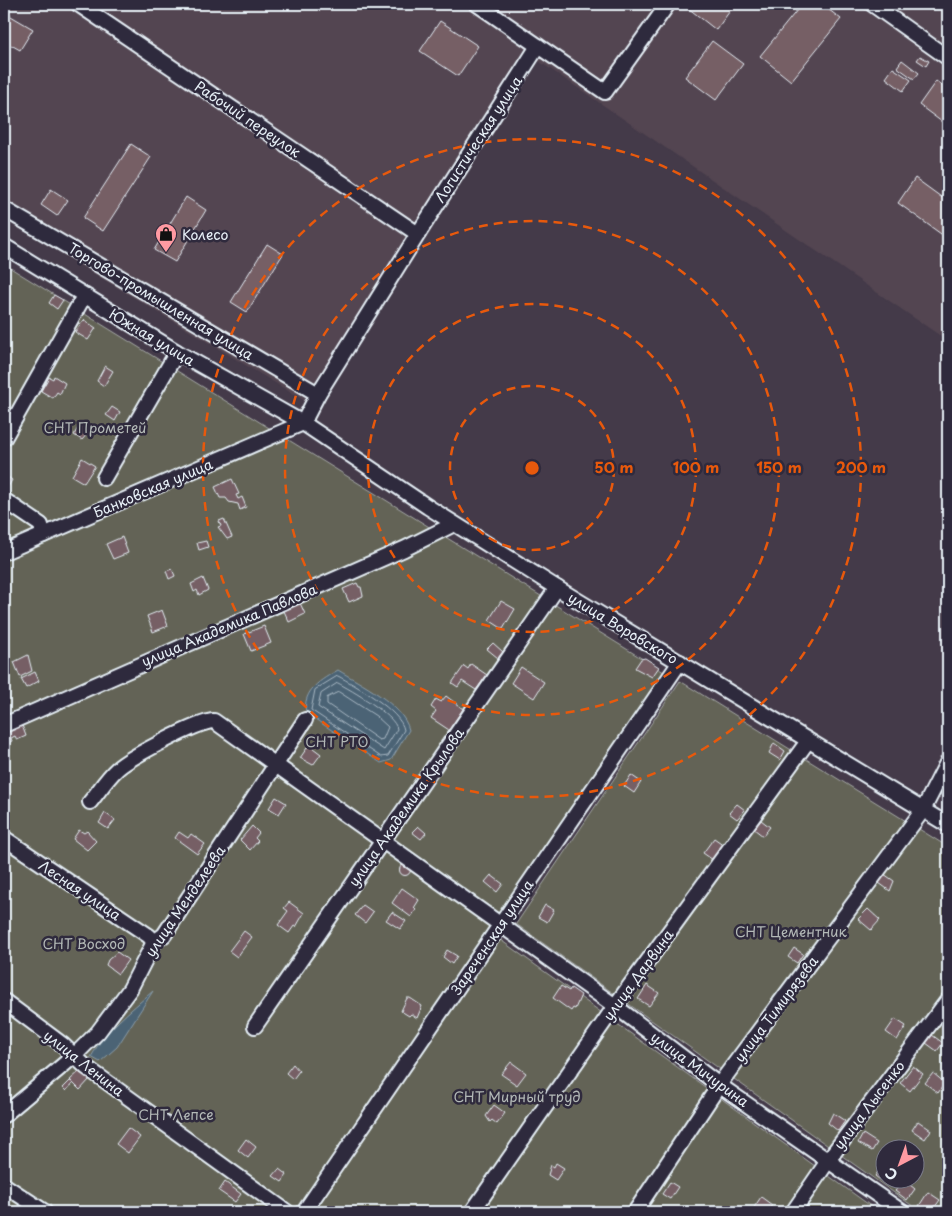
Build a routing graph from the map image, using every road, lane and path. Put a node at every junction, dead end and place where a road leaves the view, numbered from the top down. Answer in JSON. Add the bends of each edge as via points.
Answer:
{"nodes":[{"id":1,"x":78,"y":4,"type":"edge"},
{"id":2,"x":477,"y":4,"type":"edge"},
{"id":3,"x":668,"y":4,"type":"edge"},
{"id":4,"x":872,"y":4,"type":"edge"},
{"id":5,"x":538,"y":46,"type":"junction"},
{"id":6,"x":948,"y":58,"type":"edge"},
{"id":7,"x":4,"y":209,"type":"edge"},
{"id":8,"x":418,"y":234,"type":"junction"},
{"id":9,"x":4,"y":246,"type":"edge"},
{"id":10,"x":84,"y":296,"type":"junction"},
{"id":11,"x":177,"y":352,"type":"junction"},
{"id":12,"x":318,"y":394,"type":"junction"},
{"id":13,"x":303,"y":423,"type":"junction"},
{"id":14,"x":4,"y":438,"type":"edge"},
{"id":15,"x":104,"y":478,"type":"dead end"},
{"id":16,"x":4,"y":500,"type":"edge"},
{"id":17,"x":454,"y":524,"type":"junction"},
{"id":18,"x":43,"y":535,"type":"junction"},
{"id":19,"x":4,"y":552,"type":"edge"},
{"id":20,"x":557,"y":588,"type":"junction"},
{"id":21,"x":680,"y":662,"type":"junction"},
{"id":22,"x":306,"y":720,"type":"dead end"},
{"id":23,"x":4,"y":725,"type":"edge"},
{"id":24,"x":808,"y":742,"type":"junction"},
{"id":25,"x":948,"y":761,"type":"edge"},
{"id":26,"x":274,"y":766,"type":"junction"},
{"id":27,"x":90,"y":802,"type":"dead end"},
{"id":28,"x":923,"y":810,"type":"junction"},
{"id":29,"x":948,"y":825,"type":"edge"},
{"id":30,"x":4,"y":838,"type":"edge"},
{"id":31,"x":382,"y":841,"type":"junction"},
{"id":32,"x":500,"y":925,"type":"junction"},
{"id":33,"x":154,"y":942,"type":"junction"},
{"id":34,"x":4,"y":1000,"type":"edge"},
{"id":35,"x":948,"y":1000,"type":"edge"},
{"id":36,"x":615,"y":1006,"type":"junction"},
{"id":37,"x":255,"y":1026,"type":"dead end"},
{"id":38,"x":74,"y":1056,"type":"junction"},
{"id":39,"x":719,"y":1085,"type":"junction"},
{"id":40,"x":4,"y":1115,"type":"edge"},
{"id":41,"x":829,"y":1160,"type":"junction"},
{"id":42,"x":4,"y":1185,"type":"edge"},
{"id":43,"x":45,"y":1212,"type":"edge"},
{"id":44,"x":287,"y":1212,"type":"edge"},
{"id":45,"x":304,"y":1212,"type":"edge"},
{"id":46,"x":472,"y":1212,"type":"edge"},
{"id":47,"x":635,"y":1212,"type":"edge"},
{"id":48,"x":794,"y":1212,"type":"edge"},
{"id":49,"x":902,"y":1212,"type":"edge"}],
"edges":[{"from":1,"to":8,"type":"street","name":"Рабочий переулок"},
{"from":2,"to":5,"type":"street"},
{"from":3,"to":5,"type":"street","via":[[605,92]]},
{"from":4,"to":6,"type":"street"},
{"from":5,"to":8,"type":"street","name":"Логистическая улица"},
{"from":7,"to":12,"type":"street","name":"Торгово-промышленная улица"},
{"from":8,"to":12,"type":"street","name":"Логистическая улица"},
{"from":9,"to":10,"type":"street","name":"Южная улица"},
{"from":10,"to":11,"type":"street","name":"Южная улица"},
{"from":10,"to":14,"type":"street"},
{"from":11,"to":13,"type":"street","name":"Южная улица"},
{"from":11,"to":15,"type":"street"},
{"from":12,"to":13,"type":"street","name":"Логистическая улица"},
{"from":13,"to":17,"type":"street","name":"улица Воровского"},
{"from":13,"to":18,"type":"street","name":"Банковская улица"},
{"from":16,"to":18,"type":"street","via":[[41,525]]},
{"from":17,"to":20,"type":"street","name":"улица Воровского"},
{"from":17,"to":23,"type":"street","name":"улица Академика Павлова"},
{"from":18,"to":19,"type":"street","name":"Банковская улица"},
{"from":20,"to":21,"type":"street","name":"улица Воровского"},
{"from":20,"to":31,"type":"street","name":"улица Академика Крылова"},
{"from":21,"to":24,"type":"street","name":"улица Воровского"},
{"from":21,"to":32,"type":"street","name":"Зареченская улица"},
{"from":22,"to":26,"type":"street","name":"улица Менделеева"},
{"from":24,"to":28,"type":"street","name":"улица Воровского"},
{"from":24,"to":36,"type":"street","name":"улица Дарвина"},
{"from":25,"to":28,"type":"street","name":"улица Тимирязева"},
{"from":26,"to":27,"type":"street","name":"улица Мичурина","via":[[214,721],[206,721],[171,736],[118,768]]},
{"from":26,"to":31,"type":"street","name":"улица Мичурина"},
{"from":26,"to":33,"type":"street","name":"улица Менделеева","via":[[164,935]]},
{"from":28,"to":29,"type":"street","name":"улица Воровского"},
{"from":28,"to":39,"type":"street","name":"улица Тимирязева"},
{"from":30,"to":33,"type":"street","name":"Лесная улица"},
{"from":31,"to":32,"type":"street","name":"улица Мичурина"},
{"from":31,"to":37,"type":"street","name":"улица Академика Крылова"},
{"from":32,"to":36,"type":"street","name":"улица Мичурина"},
{"from":32,"to":45,"type":"street","name":"Зареченская улица"},
{"from":33,"to":38,"type":"street","name":"улица Менделеева","via":[[130,989],[98,1032]]},
{"from":34,"to":38,"type":"street","name":"улица Ленина"},
{"from":35,"to":41,"type":"street","name":"улица Лысенко"},
{"from":36,"to":39,"type":"street","name":"улица Мичурина"},
{"from":36,"to":46,"type":"street","name":"улица Дарвина"},
{"from":38,"to":40,"type":"street","name":"улица Менделеева"},
{"from":38,"to":44,"type":"street","name":"улица Ленина"},
{"from":39,"to":41,"type":"street","name":"улица Мичурина"},
{"from":39,"to":47,"type":"street","name":"улица Тимирязева"},
{"from":41,"to":48,"type":"street","name":"улица Лысенко"},
{"from":41,"to":49,"type":"street","name":"улица Мичурина"},
{"from":42,"to":43,"type":"street"}]}
